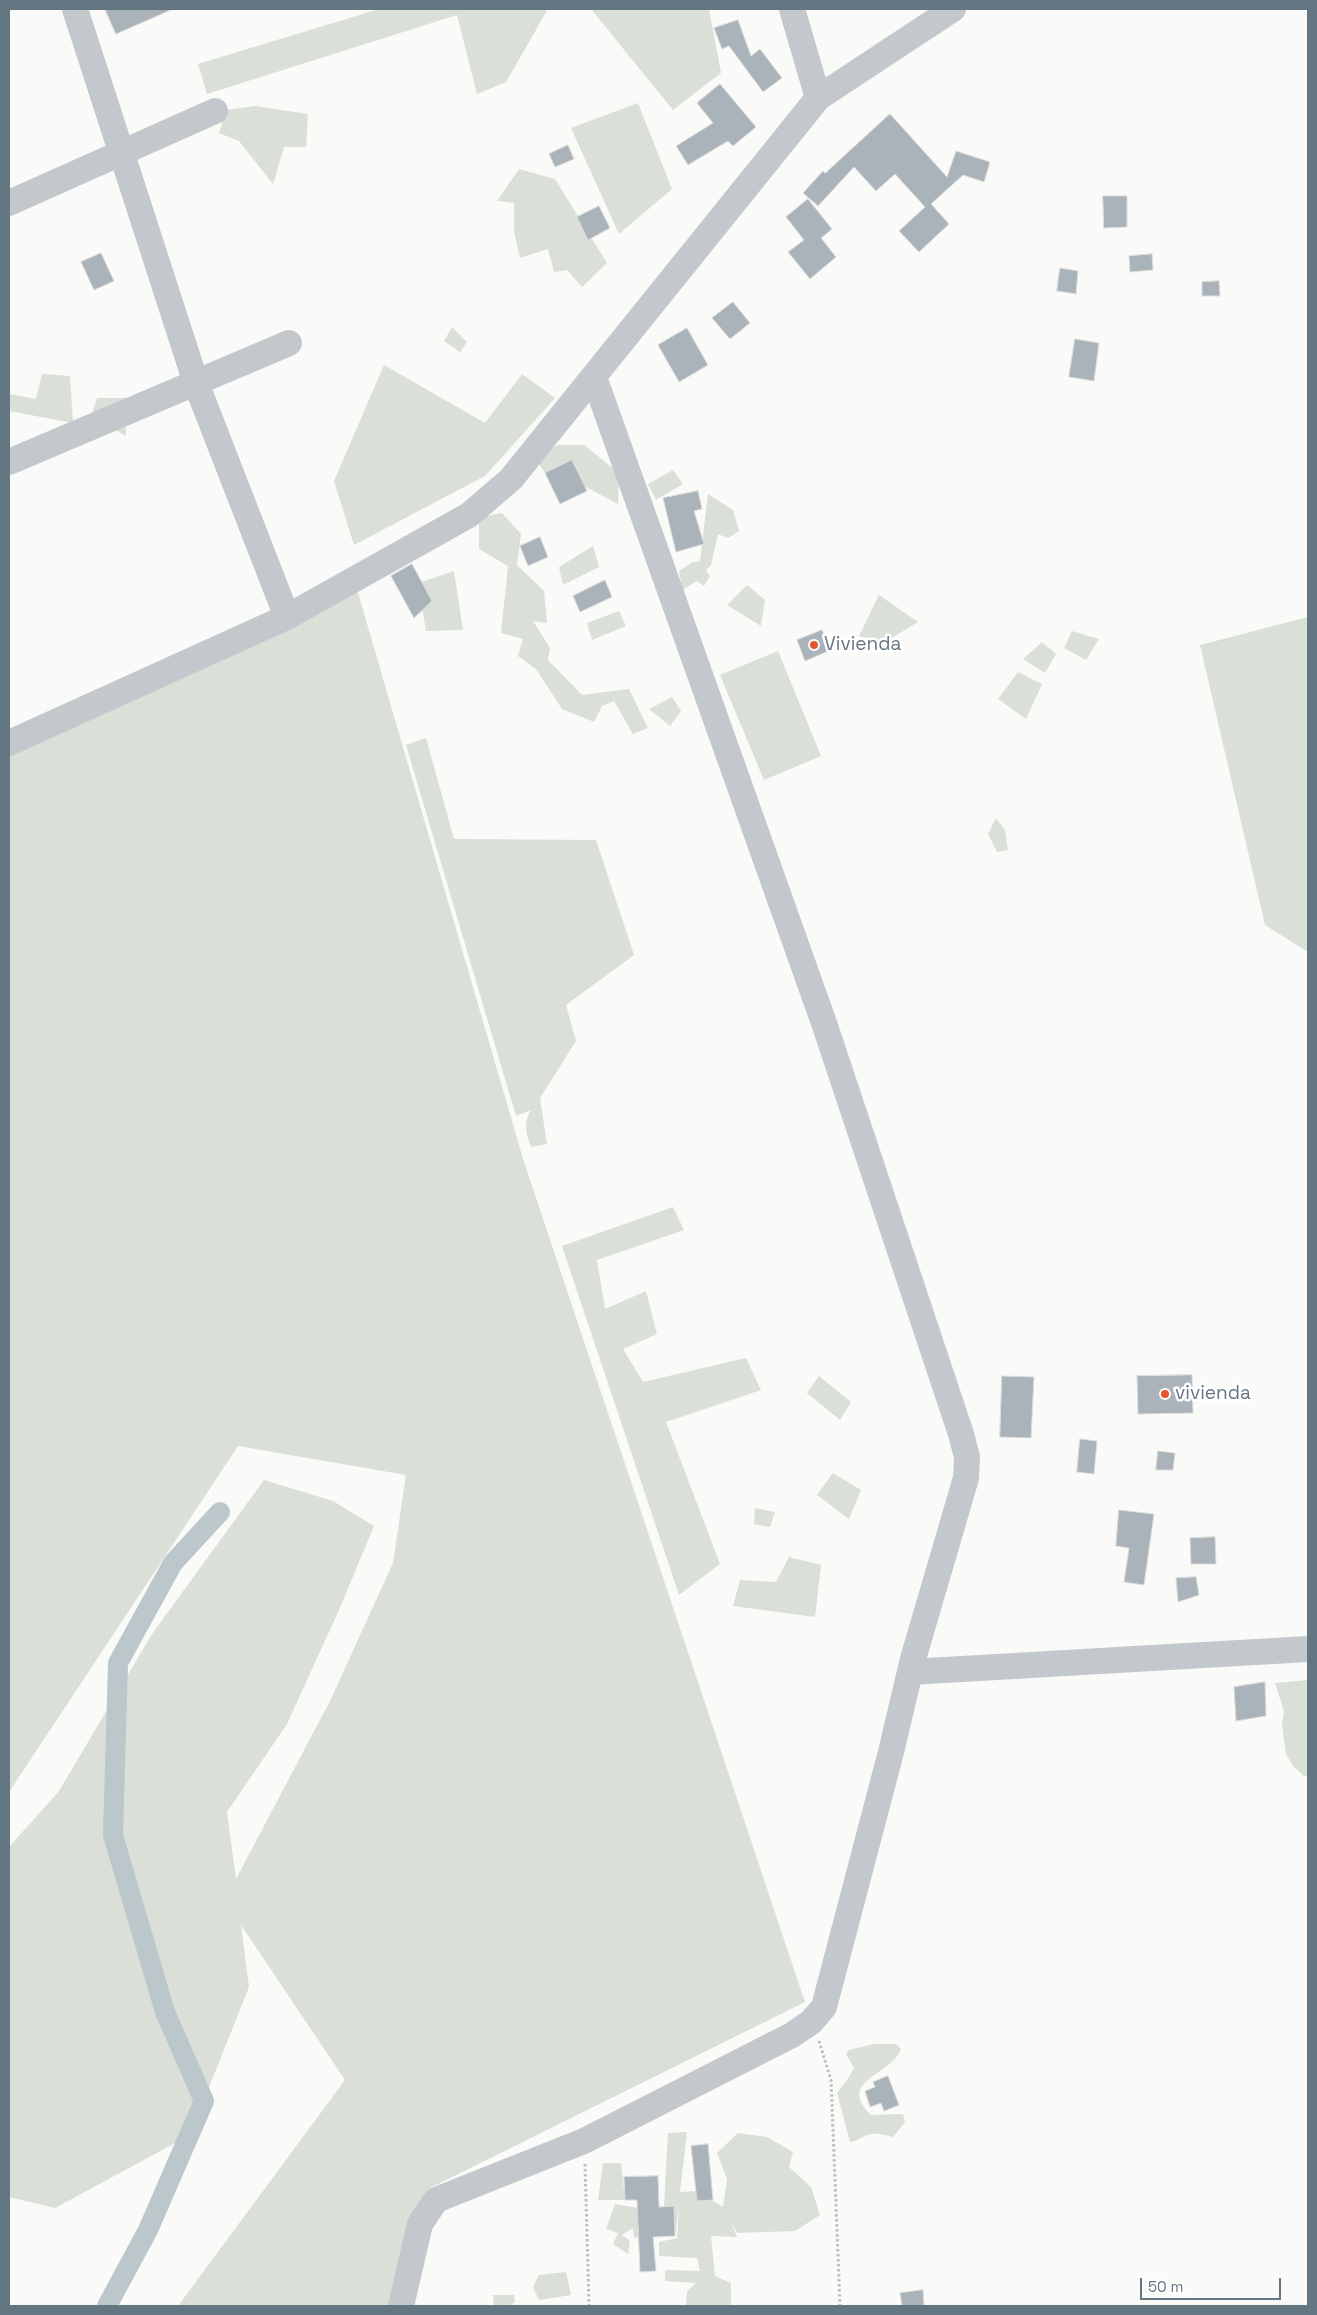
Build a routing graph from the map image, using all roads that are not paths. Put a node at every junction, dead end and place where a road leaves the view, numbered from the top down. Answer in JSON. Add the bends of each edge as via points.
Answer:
{"nodes":[{"id":1,"x":75,"y":9,"type":"edge"},
{"id":2,"x":792,"y":9,"type":"edge"},
{"id":3,"x":953,"y":9,"type":"edge"},
{"id":4,"x":818,"y":98,"type":"junction"},
{"id":5,"x":214,"y":111,"type":"dead end"},
{"id":6,"x":120,"y":153,"type":"junction"},
{"id":7,"x":9,"y":203,"type":"edge"},
{"id":8,"x":288,"y":343,"type":"dead end"},
{"id":9,"x":594,"y":377,"type":"junction"},
{"id":10,"x":196,"y":383,"type":"junction"},
{"id":11,"x":9,"y":462,"type":"edge"},
{"id":12,"x":287,"y":617,"type":"junction"},
{"id":13,"x":9,"y":743,"type":"edge"},
{"id":14,"x":1308,"y":1649,"type":"edge"},
{"id":15,"x":910,"y":1672,"type":"junction"},
{"id":16,"x":401,"y":2306,"type":"edge"}],
"edges":[{"from":1,"to":6,"type":"street"},
{"from":2,"to":4,"type":"street"},
{"from":3,"to":4,"type":"street"},
{"from":4,"to":9,"type":"street"},
{"from":5,"to":6,"type":"street"},
{"from":6,"to":7,"type":"street"},
{"from":6,"to":10,"type":"street"},
{"from":8,"to":10,"type":"street"},
{"from":9,"to":12,"type":"street","via":[[511,479],[469,515]]},
{"from":9,"to":15,"type":"street","via":[[820,1014],[962,1434],[967,1457],[966,1478]]},
{"from":10,"to":11,"type":"street"},
{"from":10,"to":12,"type":"street"},
{"from":12,"to":13,"type":"street"},
{"from":14,"to":15,"type":"street"},
{"from":15,"to":16,"type":"street","via":[[824,2007],[811,2022],[792,2035],[584,2141],[436,2200],[420,2224]]}]}
